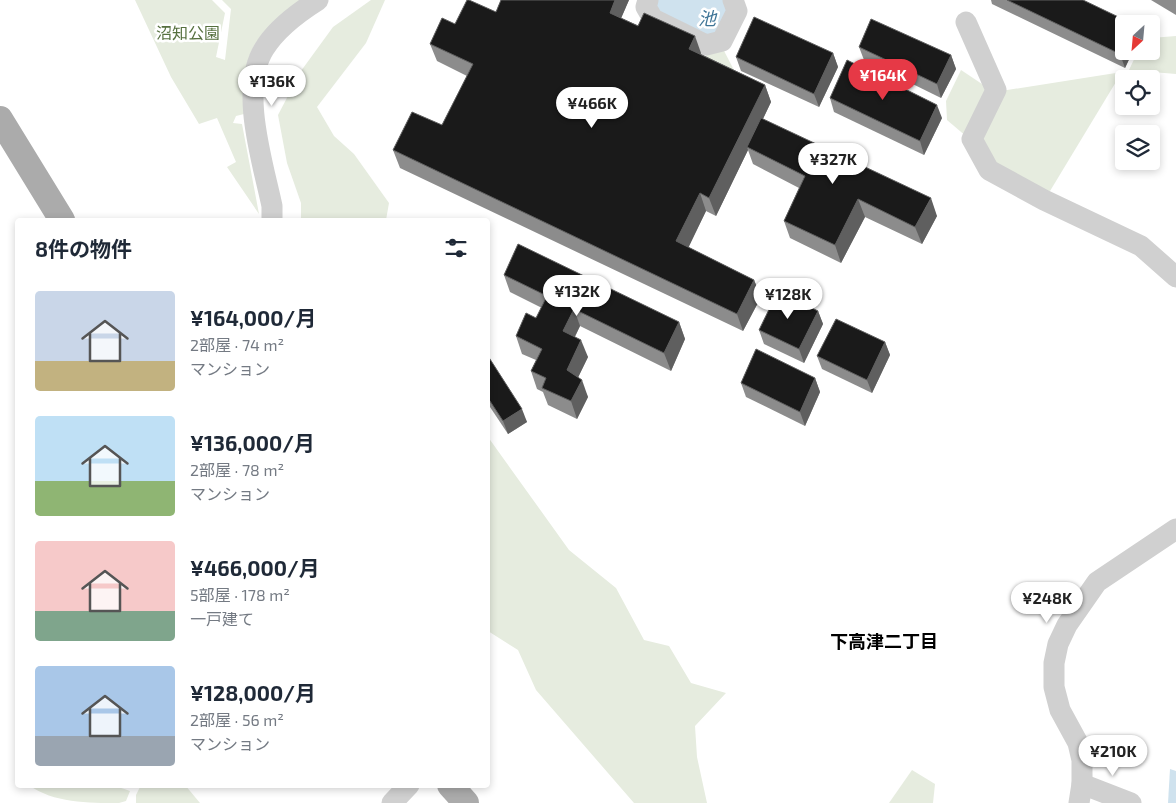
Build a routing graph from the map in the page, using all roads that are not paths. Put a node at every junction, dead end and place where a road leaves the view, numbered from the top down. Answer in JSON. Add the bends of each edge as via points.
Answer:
{"nodes":[{"id":1,"x":318,"y":0,"type":"edge"},
{"id":2,"x":648,"y":0,"type":"edge"},
{"id":3,"x":733,"y":0,"type":"edge"},
{"id":4,"x":966,"y":22,"type":"dead end"},
{"id":5,"x":0,"y":119,"type":"edge"},
{"id":6,"x":61,"y":218,"type":"edge"},
{"id":7,"x":272,"y":218,"type":"edge"},
{"id":8,"x":1176,"y":277,"type":"edge"},
{"id":9,"x":1176,"y":529,"type":"edge"},
{"id":10,"x":406,"y":788,"type":"edge"},
{"id":11,"x":453,"y":788,"type":"edge"},
{"id":12,"x":1081,"y":793,"type":"edge"},
{"id":13,"x":392,"y":803,"type":"edge"},
{"id":14,"x":466,"y":803,"type":"edge"},
{"id":15,"x":1131,"y":803,"type":"edge"}],
"edges":[{"from":1,"to":7,"type":"street","via":[[278,31],[264,49],[256,70],[254,122]]},
{"from":2,"to":3,"type":"street","via":[[646,7],[653,19],[706,44],[722,41],[737,11]]},
{"from":4,"to":8,"type":"street","via":[[996,90],[972,139],[989,170],[1140,246]]},
{"from":5,"to":6,"type":"main road"},
{"from":9,"to":12,"type":"street","via":[[1097,582],[1058,644],[1054,687],[1060,710],[1078,743],[1082,760]]},
{"from":10,"to":13,"type":"street"},
{"from":11,"to":14,"type":"main road"},
{"from":12,"to":15,"type":"street"}]}
